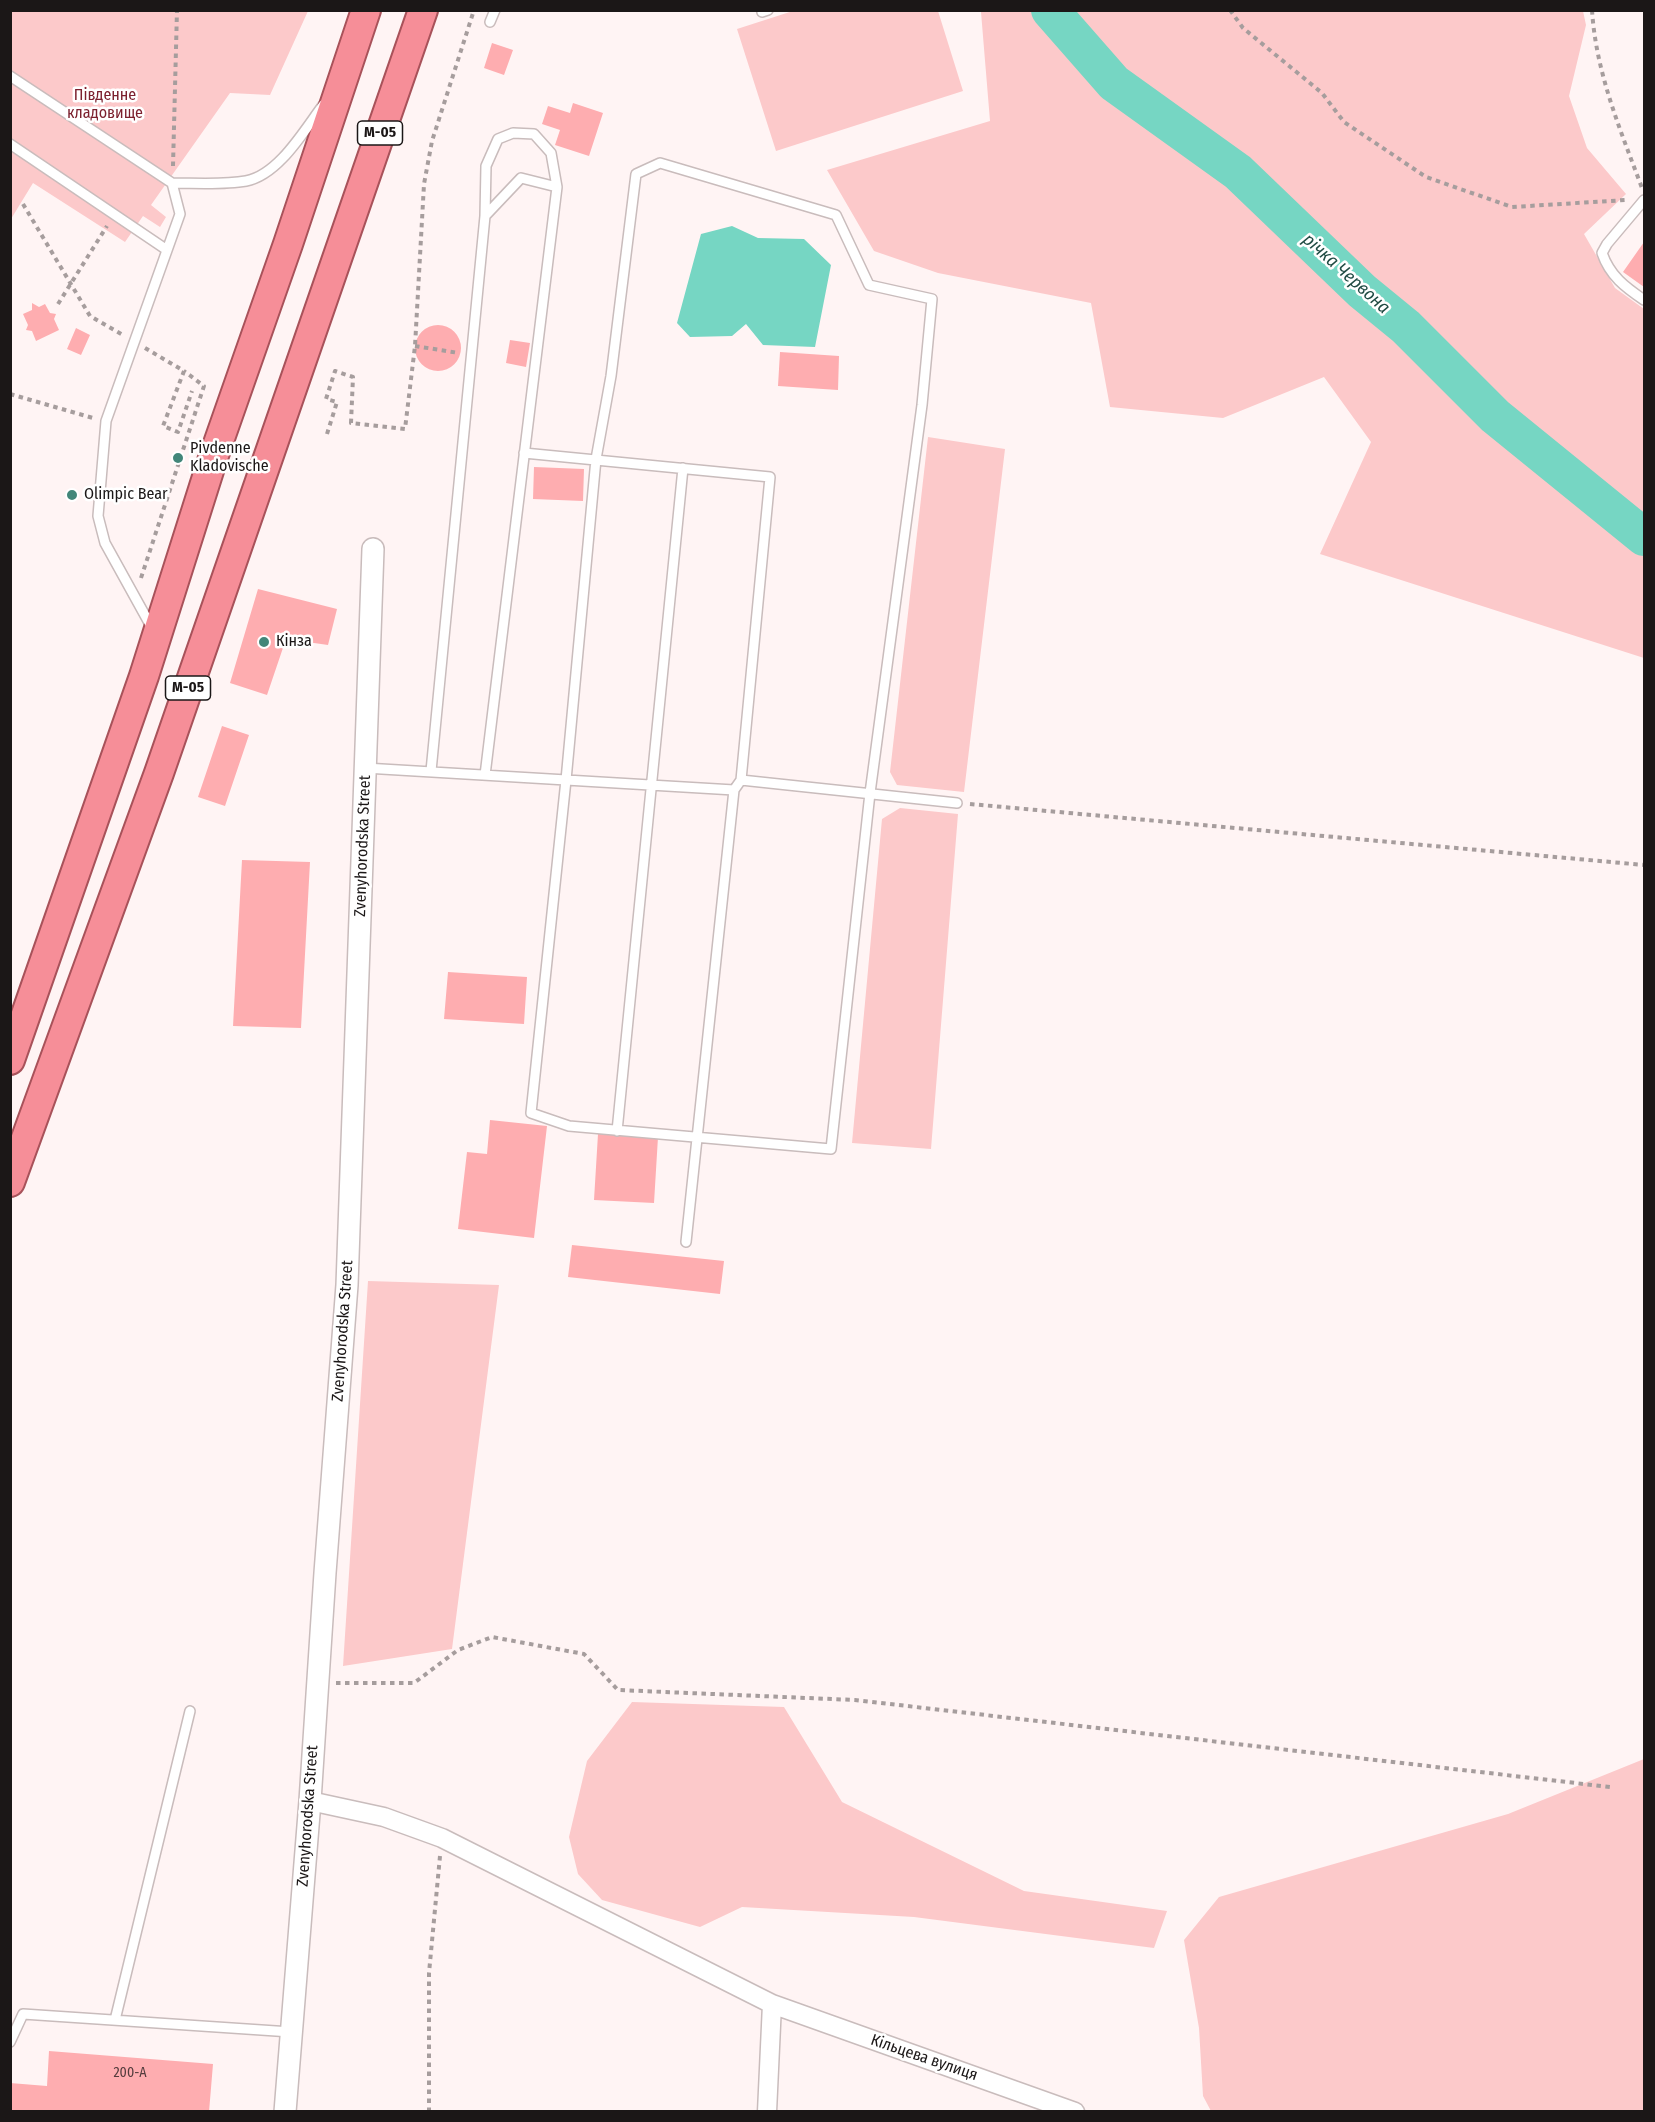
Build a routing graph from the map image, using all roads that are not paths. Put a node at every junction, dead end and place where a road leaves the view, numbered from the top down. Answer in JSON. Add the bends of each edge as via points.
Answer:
{"nodes":[{"id":1,"x":366,"y":10,"type":"edge"},
{"id":2,"x":423,"y":10,"type":"edge"},
{"id":3,"x":495,"y":10,"type":"edge"},
{"id":4,"x":490,"y":22,"type":"dead end"},
{"id":5,"x":10,"y":76,"type":"edge"},
{"id":6,"x":343,"y":79,"type":"junction"},
{"id":7,"x":10,"y":144,"type":"edge"},
{"id":8,"x":172,"y":183,"type":"junction"},
{"id":9,"x":557,"y":187,"type":"junction"},
{"id":10,"x":1640,"y":199,"type":"edge"},
{"id":11,"x":485,"y":216,"type":"junction"},
{"id":12,"x":167,"y":250,"type":"junction"},
{"id":13,"x":1644,"y":300,"type":"edge"},
{"id":14,"x":524,"y":453,"type":"junction"},
{"id":15,"x":596,"y":459,"type":"junction"},
{"id":16,"x":683,"y":468,"type":"junction"},
{"id":17,"x":373,"y":549,"type":"dead end"},
{"id":18,"x":157,"y":636,"type":"junction"},
{"id":19,"x":365,"y":768,"type":"junction"},
{"id":20,"x":431,"y":771,"type":"junction"},
{"id":21,"x":485,"y":775,"type":"junction"},
{"id":22,"x":566,"y":780,"type":"junction"},
{"id":23,"x":741,"y":780,"type":"junction"},
{"id":24,"x":651,"y":785,"type":"junction"},
{"id":25,"x":734,"y":790,"type":"junction"},
{"id":26,"x":870,"y":794,"type":"junction"},
{"id":27,"x":957,"y":803,"type":"road end"},
{"id":28,"x":28,"y":1014,"type":"junction"},
{"id":29,"x":10,"y":1036,"type":"edge"},
{"id":30,"x":10,"y":1060,"type":"edge"},
{"id":31,"x":617,"y":1131,"type":"junction"},
{"id":32,"x":696,"y":1137,"type":"junction"},
{"id":33,"x":10,"y":1182,"type":"edge"},
{"id":34,"x":686,"y":1242,"type":"dead end"},
{"id":35,"x":190,"y":1712,"type":"dead end"},
{"id":36,"x":310,"y":1801,"type":"junction"},
{"id":37,"x":772,"y":2004,"type":"junction"},
{"id":38,"x":115,"y":2020,"type":"junction"},
{"id":39,"x":291,"y":2032,"type":"junction"},
{"id":40,"x":10,"y":2042,"type":"edge"},
{"id":41,"x":285,"y":2112,"type":"edge"},
{"id":42,"x":767,"y":2112,"type":"edge"},
{"id":43,"x":1075,"y":2112,"type":"edge"}],
"edges":[{"from":1,"to":6,"type":"highway","number":"М-05"},
{"from":2,"to":33,"type":"highway","number":"М-05","via":[[159,773]]},
{"from":3,"to":4,"type":"lane"},
{"from":5,"to":8,"type":"lane"},
{"from":6,"to":8,"type":"lane","via":[[276,165],[261,175],[247,181]]},
{"from":6,"to":18,"type":"highway","number":"М-05"},
{"from":7,"to":12,"type":"lane"},
{"from":8,"to":12,"type":"lane","via":[[180,214]]},
{"from":9,"to":11,"type":"lane","via":[[521,178]]},
{"from":9,"to":11,"type":"lane","via":[[551,153],[534,134],[513,133],[498,140],[486,166]]},
{"from":9,"to":14,"type":"lane"},
{"from":10,"to":13,"type":"lane","via":[[1602,253],[1614,276]]},
{"from":11,"to":20,"type":"lane"},
{"from":12,"to":18,"type":"lane","via":[[106,421],[98,516],[105,543]]},
{"from":14,"to":15,"type":"lane"},
{"from":14,"to":21,"type":"lane"},
{"from":15,"to":16,"type":"lane"},
{"from":15,"to":22,"type":"lane"},
{"from":15,"to":26,"type":"lane","via":[[611,376],[636,174],[660,163],[836,215],[868,285],[932,299],[922,405]]},
{"from":16,"to":23,"type":"lane","via":[[770,477]]},
{"from":16,"to":24,"type":"lane"},
{"from":17,"to":19,"type":"street","name":"Zvenyhorodska Street"},
{"from":18,"to":28,"type":"highway","number":"М-05"},
{"from":19,"to":20,"type":"lane"},
{"from":19,"to":36,"type":"street","name":"Zvenyhorodska Street","via":[[347,1285]]},
{"from":20,"to":21,"type":"lane"},
{"from":21,"to":22,"type":"lane"},
{"from":22,"to":24,"type":"lane"},
{"from":22,"to":31,"type":"lane","via":[[531,1113],[569,1126]]},
{"from":23,"to":25,"type":"lane"},
{"from":23,"to":26,"type":"lane"},
{"from":24,"to":25,"type":"lane"},
{"from":24,"to":31,"type":"lane"},
{"from":25,"to":32,"type":"lane"},
{"from":26,"to":27,"type":"lane"},
{"from":26,"to":32,"type":"lane","via":[[831,1149]]},
{"from":28,"to":29,"type":"lane"},
{"from":28,"to":30,"type":"highway","number":"М-05"},
{"from":31,"to":32,"type":"lane"},
{"from":32,"to":34,"type":"lane"},
{"from":35,"to":38,"type":"lane"},
{"from":36,"to":37,"type":"street","name":"Кільцева вулиця","via":[[384,1817],[442,1838]]},
{"from":36,"to":39,"type":"street","name":"Zvenyhorodska Street"},
{"from":37,"to":42,"type":"street"},
{"from":37,"to":43,"type":"street","name":"Кільцева вулиця"},
{"from":38,"to":39,"type":"lane"},
{"from":38,"to":40,"type":"lane","via":[[23,2014]]},
{"from":39,"to":41,"type":"street","name":"Zvenyhorodska Street"}]}
